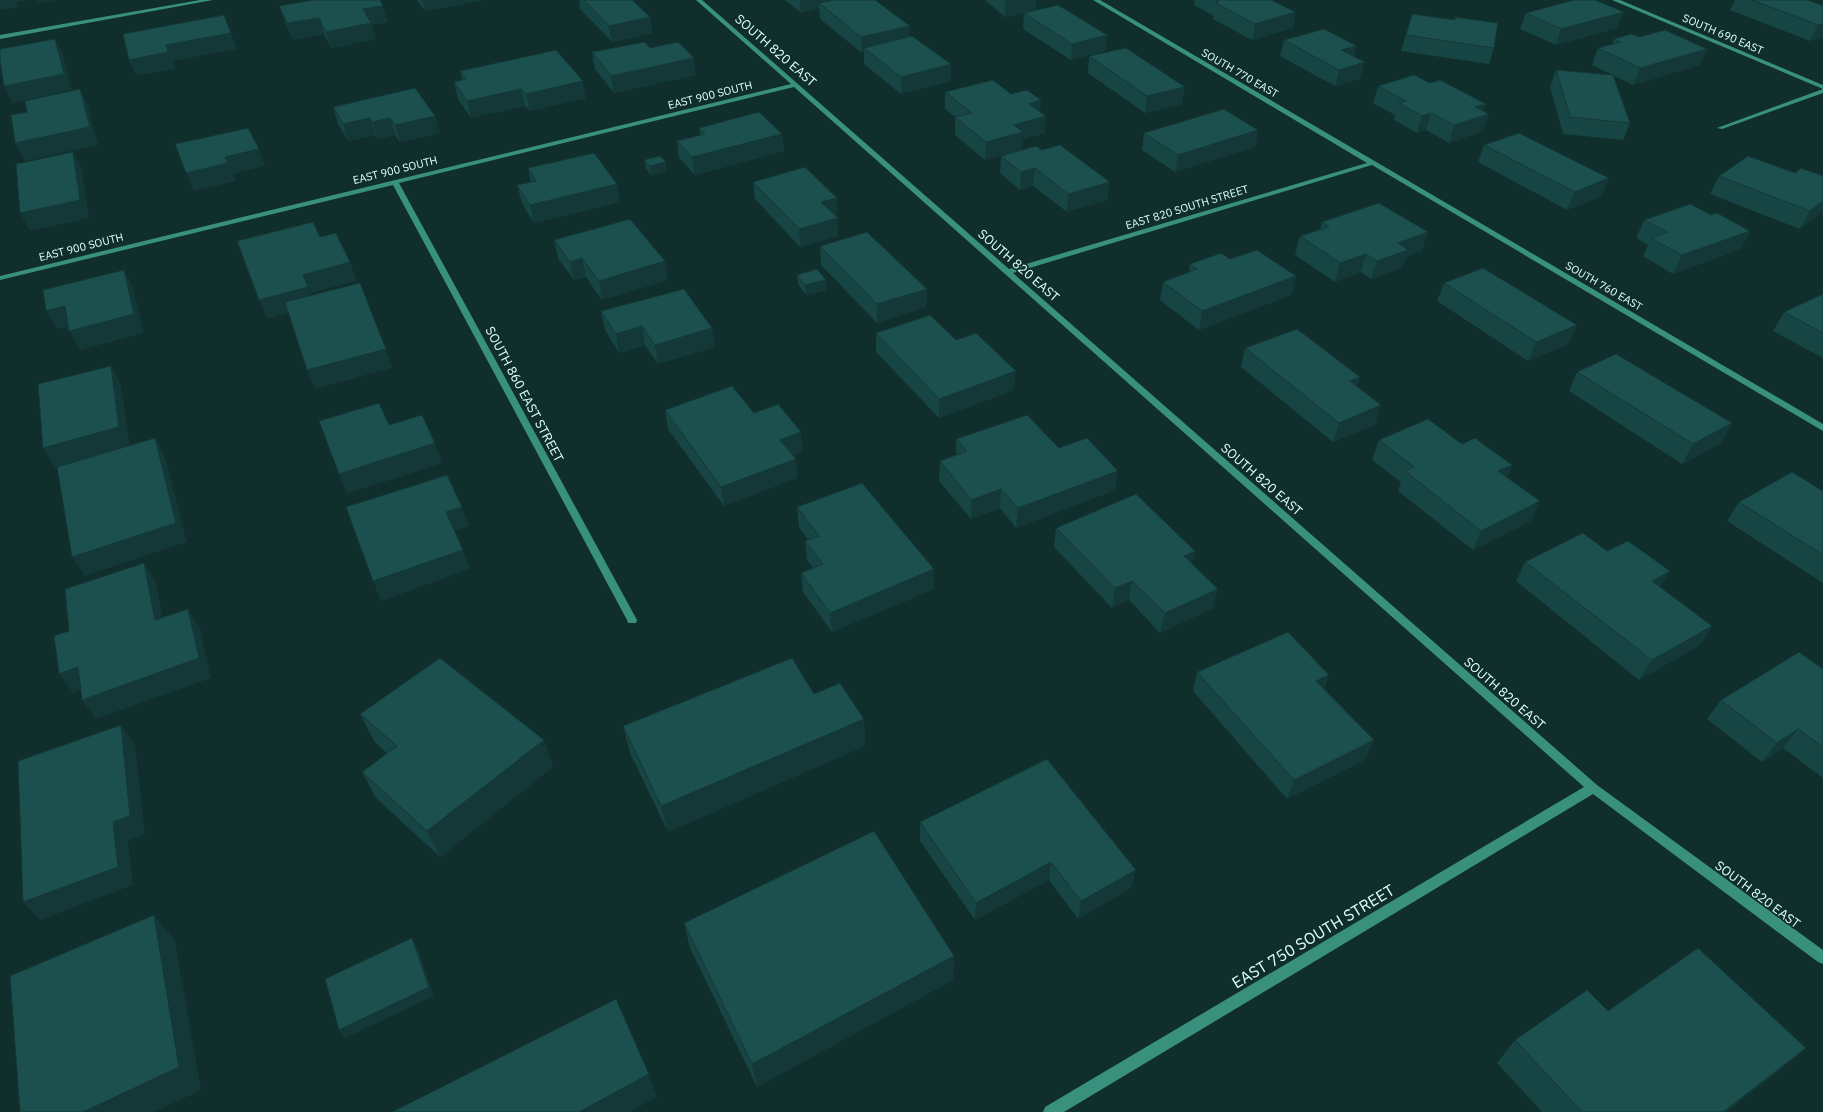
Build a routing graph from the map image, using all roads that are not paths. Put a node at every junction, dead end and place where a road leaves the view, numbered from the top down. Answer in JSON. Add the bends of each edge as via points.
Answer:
{"nodes":[{"id":1,"x":210,"y":0,"type":"edge"},
{"id":2,"x":699,"y":0,"type":"edge"},
{"id":3,"x":1096,"y":0,"type":"edge"},
{"id":4,"x":1615,"y":0,"type":"edge"},
{"id":5,"x":0,"y":36,"type":"edge"},
{"id":6,"x":796,"y":85,"type":"junction"},
{"id":7,"x":1823,"y":87,"type":"edge"},
{"id":8,"x":1823,"y":91,"type":"edge"},
{"id":9,"x":1720,"y":128,"type":"dead end"},
{"id":10,"x":1373,"y":163,"type":"junction"},
{"id":11,"x":395,"y":182,"type":"junction"},
{"id":12,"x":1008,"y":272,"type":"junction"},
{"id":13,"x":0,"y":278,"type":"edge"},
{"id":14,"x":1823,"y":428,"type":"edge"},
{"id":15,"x":632,"y":620,"type":"dead end"},
{"id":16,"x":1593,"y":788,"type":"junction"},
{"id":17,"x":1823,"y":958,"type":"edge"},
{"id":18,"x":1050,"y":1112,"type":"edge"}],
"edges":[{"from":1,"to":5,"type":"street"},
{"from":2,"to":6,"type":"street","name":"SOUTH 820 EAST"},
{"from":3,"to":10,"type":"street","name":"SOUTH 770 EAST"},
{"from":4,"to":7,"type":"street","name":"SOUTH 690 EAST"},
{"from":6,"to":11,"type":"street","name":"EAST 900 SOUTH"},
{"from":6,"to":12,"type":"street","name":"SOUTH 820 EAST"},
{"from":8,"to":9,"type":"street"},
{"from":10,"to":12,"type":"street","name":"EAST 820 SOUTH STREET"},
{"from":10,"to":14,"type":"street","name":"SOUTH 760 EAST"},
{"from":11,"to":13,"type":"street","name":"EAST 900 SOUTH"},
{"from":11,"to":15,"type":"street","name":"SOUTH 860 EAST STREET"},
{"from":12,"to":16,"type":"street","name":"SOUTH 820 EAST"},
{"from":16,"to":17,"type":"street","name":"SOUTH 820 EAST"},
{"from":16,"to":18,"type":"street","name":"EAST 750 SOUTH STREET"}]}
